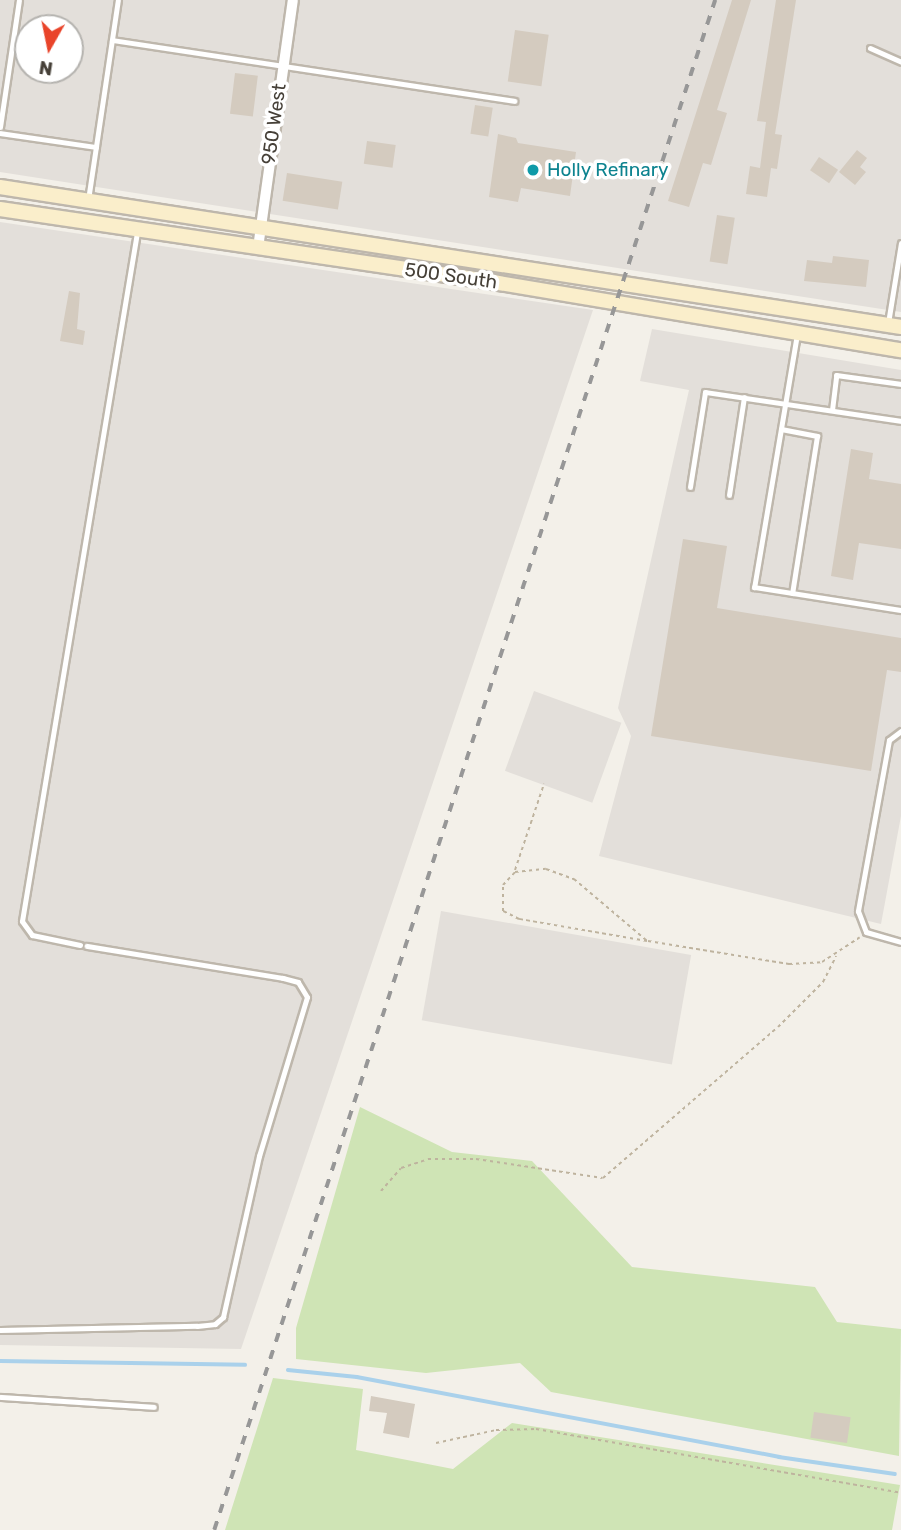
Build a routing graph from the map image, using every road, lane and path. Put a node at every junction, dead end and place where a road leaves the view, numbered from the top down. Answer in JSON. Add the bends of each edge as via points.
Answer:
{"nodes":[{"id":1,"x":19,"y":0,"type":"edge"},
{"id":2,"x":118,"y":0,"type":"edge"},
{"id":3,"x":293,"y":0,"type":"edge"},
{"id":4,"x":112,"y":40,"type":"junction"},
{"id":5,"x":870,"y":48,"type":"dead end"},
{"id":6,"x":901,"y":62,"type":"edge"},
{"id":7,"x":282,"y":66,"type":"junction"},
{"id":8,"x":514,"y":101,"type":"dead end"},
{"id":9,"x":0,"y":127,"type":"edge"},
{"id":10,"x":0,"y":133,"type":"edge"},
{"id":11,"x":96,"y":147,"type":"junction"},
{"id":12,"x":0,"y":187,"type":"edge"},
{"id":13,"x":88,"y":200,"type":"junction"},
{"id":14,"x":0,"y":209,"type":"edge"},
{"id":15,"x":260,"y":226,"type":"junction"},
{"id":16,"x":138,"y":229,"type":"junction"},
{"id":17,"x":901,"y":243,"type":"edge"},
{"id":18,"x":258,"y":248,"type":"junction"},
{"id":19,"x":894,"y":326,"type":"edge"},
{"id":20,"x":797,"y":333,"type":"junction"},
{"id":21,"x":901,"y":350,"type":"edge"},
{"id":22,"x":901,"y":384,"type":"edge"},
{"id":23,"x":744,"y":397,"type":"junction"},
{"id":24,"x":785,"y":403,"type":"junction"},
{"id":25,"x":831,"y":410,"type":"junction"},
{"id":26,"x":901,"y":421,"type":"edge"},
{"id":27,"x":780,"y":429,"type":"junction"},
{"id":28,"x":690,"y":487,"type":"dead end"},
{"id":29,"x":729,"y":495,"type":"dead end"},
{"id":30,"x":792,"y":593,"type":"junction"},
{"id":31,"x":901,"y":610,"type":"edge"},
{"id":32,"x":901,"y":731,"type":"edge"},
{"id":33,"x":544,"y":785,"type":"dead end"},
{"id":34,"x":515,"y":872,"type":"junction"},
{"id":35,"x":866,"y":932,"type":"junction"},
{"id":36,"x":647,"y":941,"type":"junction"},
{"id":37,"x":901,"y":942,"type":"edge"},
{"id":38,"x":836,"y":956,"type":"junction"},
{"id":39,"x":381,"y":1191,"type":"dead end"},
{"id":40,"x":0,"y":1330,"type":"edge"},
{"id":41,"x":0,"y":1397,"type":"edge"},
{"id":42,"x":154,"y":1407,"type":"dead end"},
{"id":43,"x":436,"y":1443,"type":"dead end"},
{"id":44,"x":901,"y":1493,"type":"edge"}],
"edges":[{"from":1,"to":9,"type":"lane"},
{"from":2,"to":4,"type":"lane"},
{"from":3,"to":7,"type":"street","name":"950 West"},
{"from":4,"to":7,"type":"lane"},
{"from":4,"to":11,"type":"lane"},
{"from":5,"to":6,"type":"lane"},
{"from":7,"to":8,"type":"lane"},
{"from":7,"to":15,"type":"street","name":"950 West"},
{"from":10,"to":11,"type":"lane"},
{"from":11,"to":13,"type":"lane"},
{"from":12,"to":13,"type":"main road","name":"500 South"},
{"from":13,"to":15,"type":"main road","name":"500 South"},
{"from":14,"to":16,"type":"main road","name":"500 South"},
{"from":15,"to":18,"type":"street","name":"950 West"},
{"from":15,"to":19,"type":"main road","name":"500 South"},
{"from":16,"to":18,"type":"main road","name":"500 South"},
{"from":16,"to":40,"type":"lane","via":[[22,921],[32,935],[283,978],[298,982],[307,997],[258,1156],[223,1317],[215,1324],[197,1326]]},
{"from":17,"to":19,"type":"lane"},
{"from":18,"to":20,"type":"main road","name":"500 South"},
{"from":20,"to":21,"type":"main road","name":"500 South"},
{"from":20,"to":24,"type":"lane"},
{"from":22,"to":25,"type":"lane","via":[[836,375]]},
{"from":23,"to":24,"type":"lane"},
{"from":23,"to":28,"type":"lane","via":[[705,391]]},
{"from":23,"to":29,"type":"lane"},
{"from":24,"to":25,"type":"lane"},
{"from":24,"to":27,"type":"lane"},
{"from":25,"to":26,"type":"lane"},
{"from":27,"to":30,"type":"lane","via":[[817,436]]},
{"from":27,"to":30,"type":"lane","via":[[754,587]]},
{"from":30,"to":31,"type":"lane"},
{"from":32,"to":35,"type":"lane","via":[[889,740],[858,911]]},
{"from":33,"to":34,"type":"path"},
{"from":34,"to":36,"type":"path","via":[[546,869],[574,879]]},
{"from":34,"to":36,"type":"path","via":[[503,885],[503,911],[519,919]]},
{"from":35,"to":37,"type":"lane"},
{"from":35,"to":38,"type":"path"},
{"from":36,"to":38,"type":"path","via":[[672,941],[789,964]]},
{"from":38,"to":39,"type":"path","via":[[823,982],[778,1027],[603,1178],[476,1159],[428,1159],[401,1168]]},
{"from":41,"to":42,"type":"lane"},
{"from":43,"to":44,"type":"path","via":[[496,1430],[536,1429]]}]}
